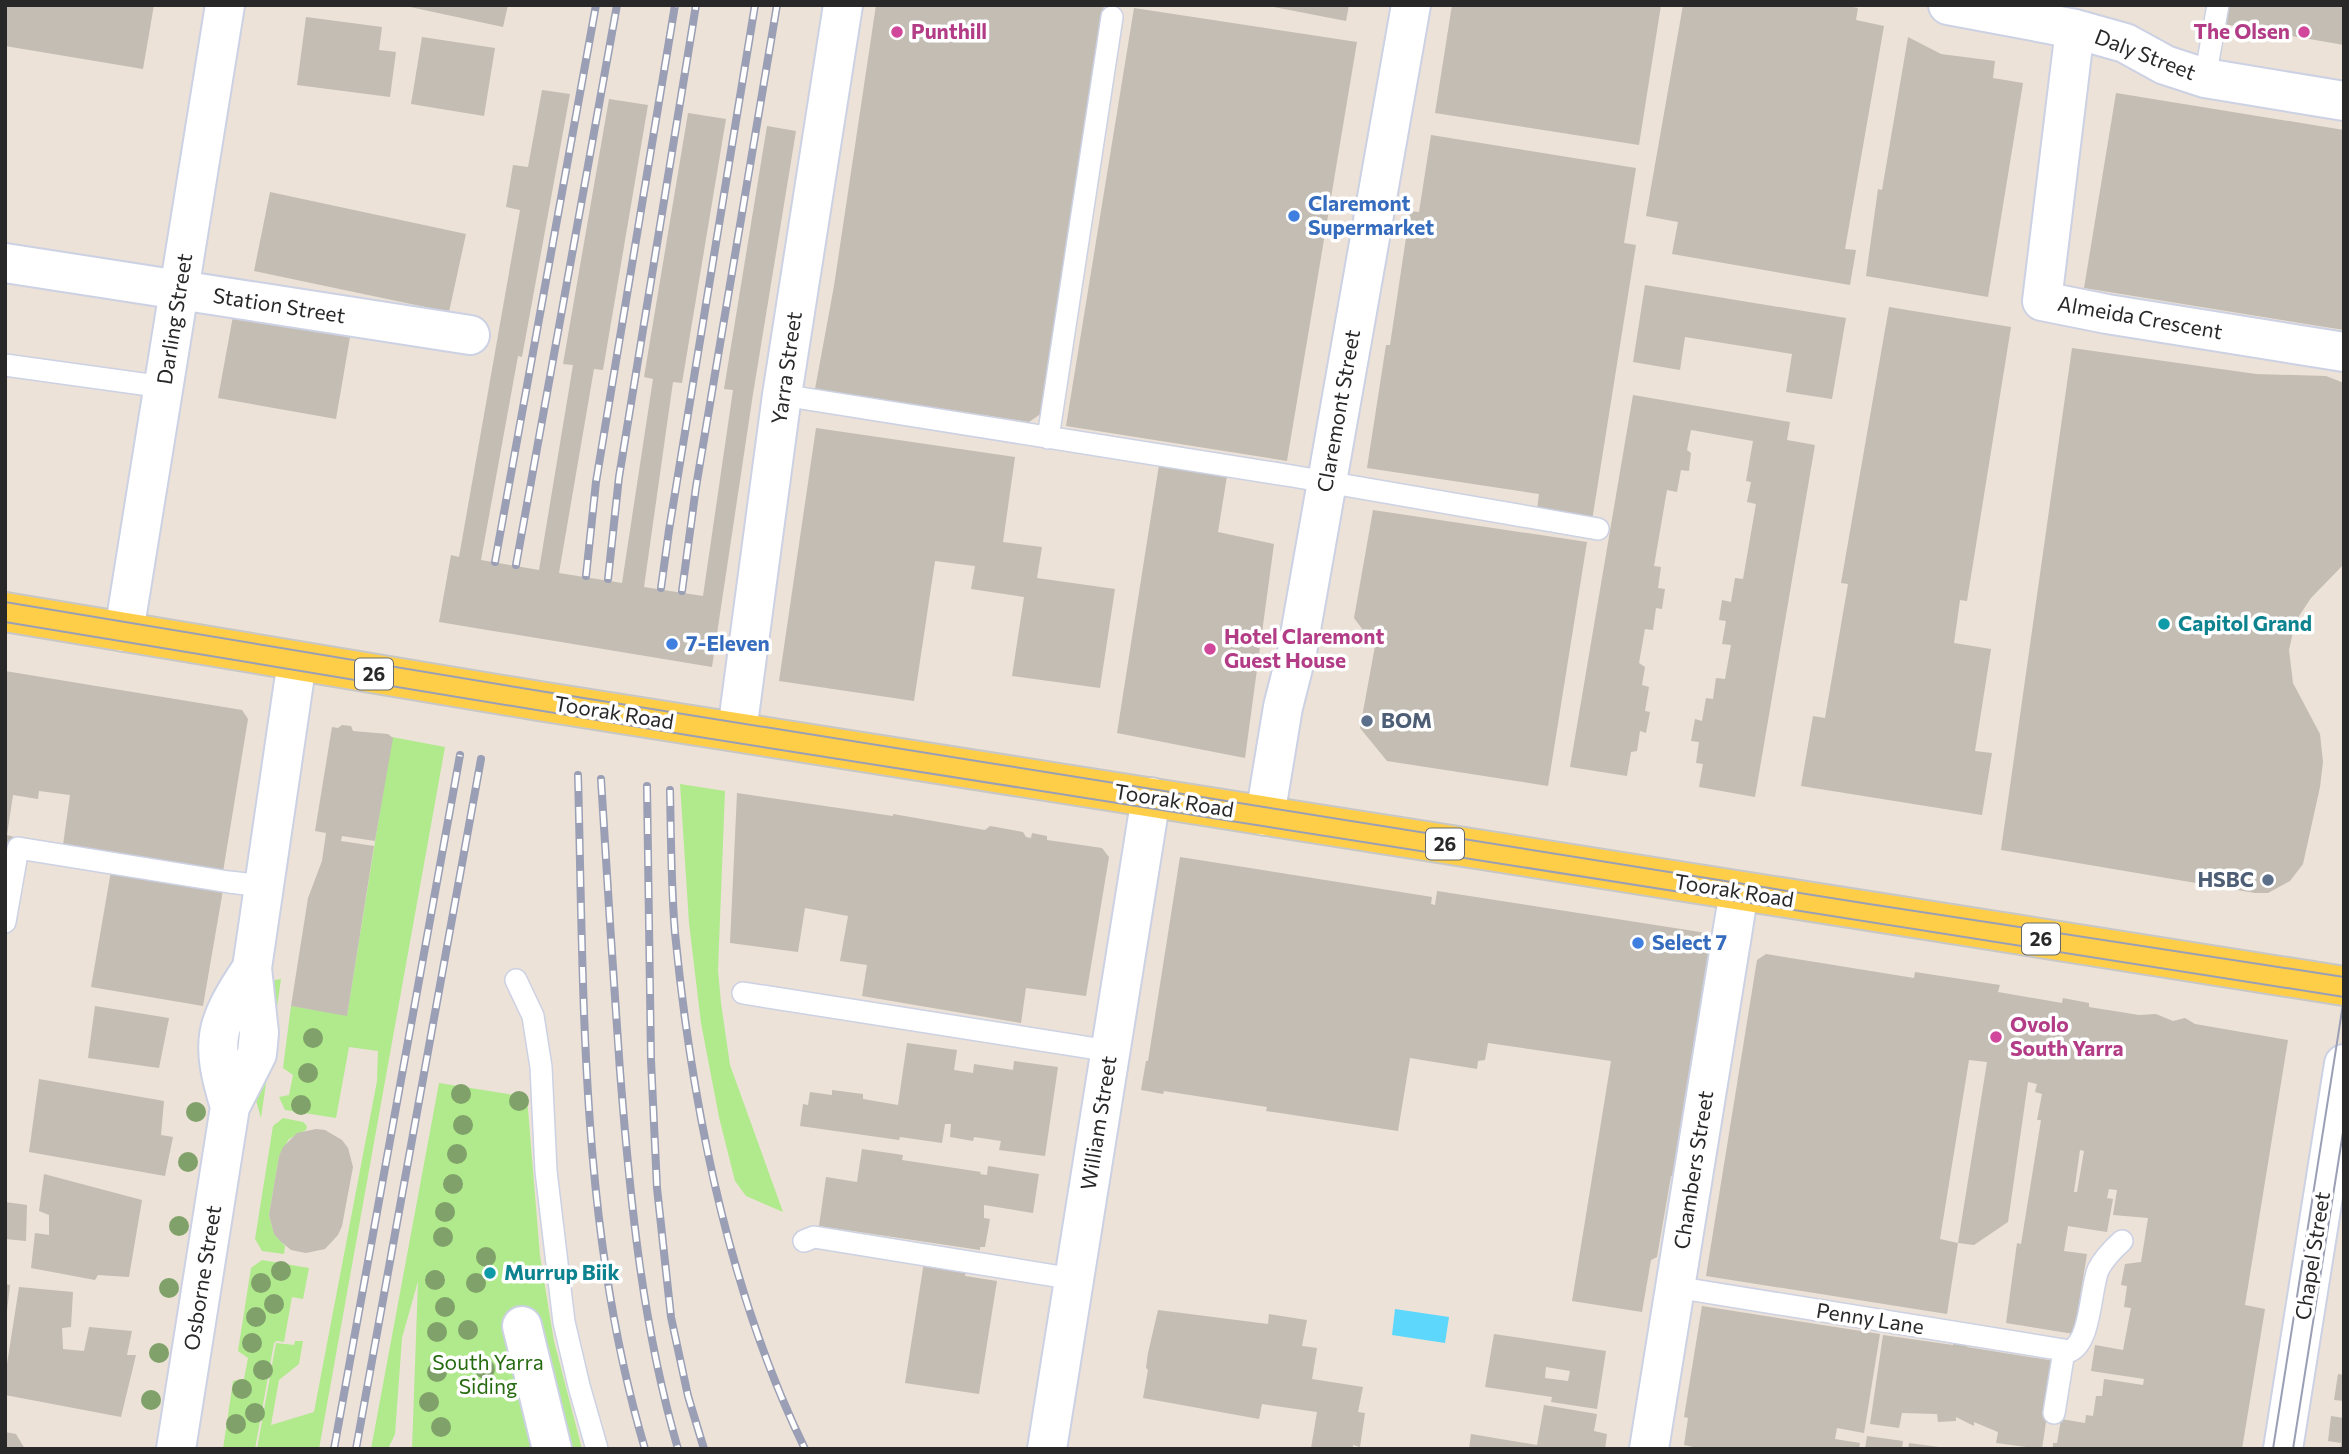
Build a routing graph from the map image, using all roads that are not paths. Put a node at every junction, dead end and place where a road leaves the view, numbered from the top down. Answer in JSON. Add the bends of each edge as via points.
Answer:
{"nodes":[{"id":1,"x":225,"y":5,"type":"edge"},
{"id":2,"x":843,"y":5,"type":"edge"},
{"id":3,"x":1411,"y":5,"type":"edge"},
{"id":4,"x":1948,"y":5,"type":"edge"},
{"id":5,"x":2218,"y":5,"type":"edge"},
{"id":6,"x":1112,"y":17,"type":"dead end"},
{"id":7,"x":2075,"y":29,"type":"junction"},
{"id":8,"x":2205,"y":78,"type":"junction"},
{"id":9,"x":2344,"y":101,"type":"edge"},
{"id":10,"x":5,"y":262,"type":"edge"},
{"id":11,"x":179,"y":291,"type":"junction"},
{"id":12,"x":470,"y":335,"type":"dead end"},
{"id":13,"x":2344,"y":352,"type":"edge"},
{"id":14,"x":5,"y":365,"type":"edge"},
{"id":15,"x":164,"y":387,"type":"junction"},
{"id":16,"x":782,"y":395,"type":"junction"},
{"id":17,"x":1048,"y":438,"type":"junction"},
{"id":18,"x":1326,"y":482,"type":"junction"},
{"id":19,"x":1598,"y":529,"type":"dead end"},
{"id":20,"x":5,"y":612,"type":"edge"},
{"id":21,"x":124,"y":632,"type":"junction"},
{"id":22,"x":297,"y":661,"type":"junction"},
{"id":23,"x":737,"y":731,"type":"junction"},
{"id":24,"x":1151,"y":797,"type":"junction"},
{"id":25,"x":1265,"y":816,"type":"junction"},
{"id":26,"x":264,"y":886,"type":"junction"},
{"id":27,"x":1739,"y":891,"type":"junction"},
{"id":28,"x":5,"y":922,"type":"edge"},
{"id":29,"x":516,"y":980,"type":"dead end"},
{"id":30,"x":2344,"y":986,"type":"edge"},
{"id":31,"x":743,"y":993,"type":"dead end"},
{"id":32,"x":1111,"y":1051,"type":"junction"},
{"id":33,"x":2344,"y":1064,"type":"edge"},
{"id":34,"x":804,"y":1241,"type":"dead end"},
{"id":35,"x":2122,"y":1241,"type":"dead end"},
{"id":36,"x":1074,"y":1279,"type":"junction"},
{"id":37,"x":1675,"y":1287,"type":"junction"},
{"id":38,"x":522,"y":1326,"type":"dead end"},
{"id":39,"x":2064,"y":1351,"type":"junction"},
{"id":40,"x":2054,"y":1413,"type":"dead end"},
{"id":41,"x":176,"y":1449,"type":"edge"},
{"id":42,"x":552,"y":1449,"type":"edge"},
{"id":43,"x":597,"y":1449,"type":"edge"},
{"id":44,"x":1047,"y":1449,"type":"edge"},
{"id":45,"x":1649,"y":1449,"type":"edge"},
{"id":46,"x":2283,"y":1449,"type":"edge"}],
"edges":[{"from":1,"to":11,"type":"street","name":"Darling Street"},
{"from":2,"to":16,"type":"street","name":"Yarra Street"},
{"from":3,"to":18,"type":"street","name":"Claremont Street"},
{"from":4,"to":7,"type":"street","name":"Daly Street"},
{"from":5,"to":8,"type":"lane"},
{"from":6,"to":17,"type":"lane"},
{"from":7,"to":8,"type":"street","name":"Daly Street","via":[[2125,43],[2165,65]]},
{"from":7,"to":13,"type":"street","name":"Almeida Crescent","via":[[2042,301]]},
{"from":8,"to":9,"type":"street","name":"Daly Street"},
{"from":10,"to":11,"type":"street","name":"Station Street"},
{"from":11,"to":12,"type":"street","name":"Station Street"},
{"from":11,"to":15,"type":"street","name":"Darling Street"},
{"from":14,"to":15,"type":"lane"},
{"from":15,"to":21,"type":"street","name":"Darling Street"},
{"from":16,"to":17,"type":"lane"},
{"from":16,"to":23,"type":"street","name":"Yarra Street"},
{"from":17,"to":18,"type":"lane"},
{"from":18,"to":19,"type":"lane"},
{"from":18,"to":25,"type":"street","name":"Claremont Street"},
{"from":20,"to":21,"type":"main road","name":"Toorak Road","number":"26"},
{"from":21,"to":22,"type":"main road","name":"Toorak Road","number":"26"},
{"from":22,"to":23,"type":"main road","name":"Toorak Road","number":"26"},
{"from":22,"to":26,"type":"street","name":"Osborne Street"},
{"from":23,"to":24,"type":"main road","name":"Toorak Road","number":"26"},
{"from":24,"to":25,"type":"main road","name":"Toorak Road","number":"26"},
{"from":24,"to":32,"type":"street","name":"William Street"},
{"from":25,"to":27,"type":"main road","name":"Toorak Road","number":"26"},
{"from":26,"to":28,"type":"lane","via":[[18,848]]},
{"from":26,"to":41,"type":"street","name":"Osborne Street","via":[[251,968],[220,1025],[219,1070],[230,1107]]},
{"from":27,"to":30,"type":"main road","name":"Toorak Road","number":"26"},
{"from":27,"to":37,"type":"street","name":"Chambers Street"},
{"from":29,"to":43,"type":"lane","via":[[533,1016],[541,1067],[546,1171],[564,1322]]},
{"from":31,"to":32,"type":"lane"},
{"from":32,"to":36,"type":"street","name":"William Street"},
{"from":33,"to":46,"type":"street","name":"Chapel Street"},
{"from":34,"to":36,"type":"lane","via":[[814,1237]]},
{"from":35,"to":39,"type":"lane","via":[[2105,1257],[2098,1272],[2085,1332],[2074,1349]]},
{"from":36,"to":44,"type":"street","name":"William Street"},
{"from":37,"to":39,"type":"lane","name":"Penny Lane"},
{"from":37,"to":45,"type":"street","name":"Chambers Street"},
{"from":38,"to":42,"type":"street"},
{"from":39,"to":40,"type":"lane"}]}
